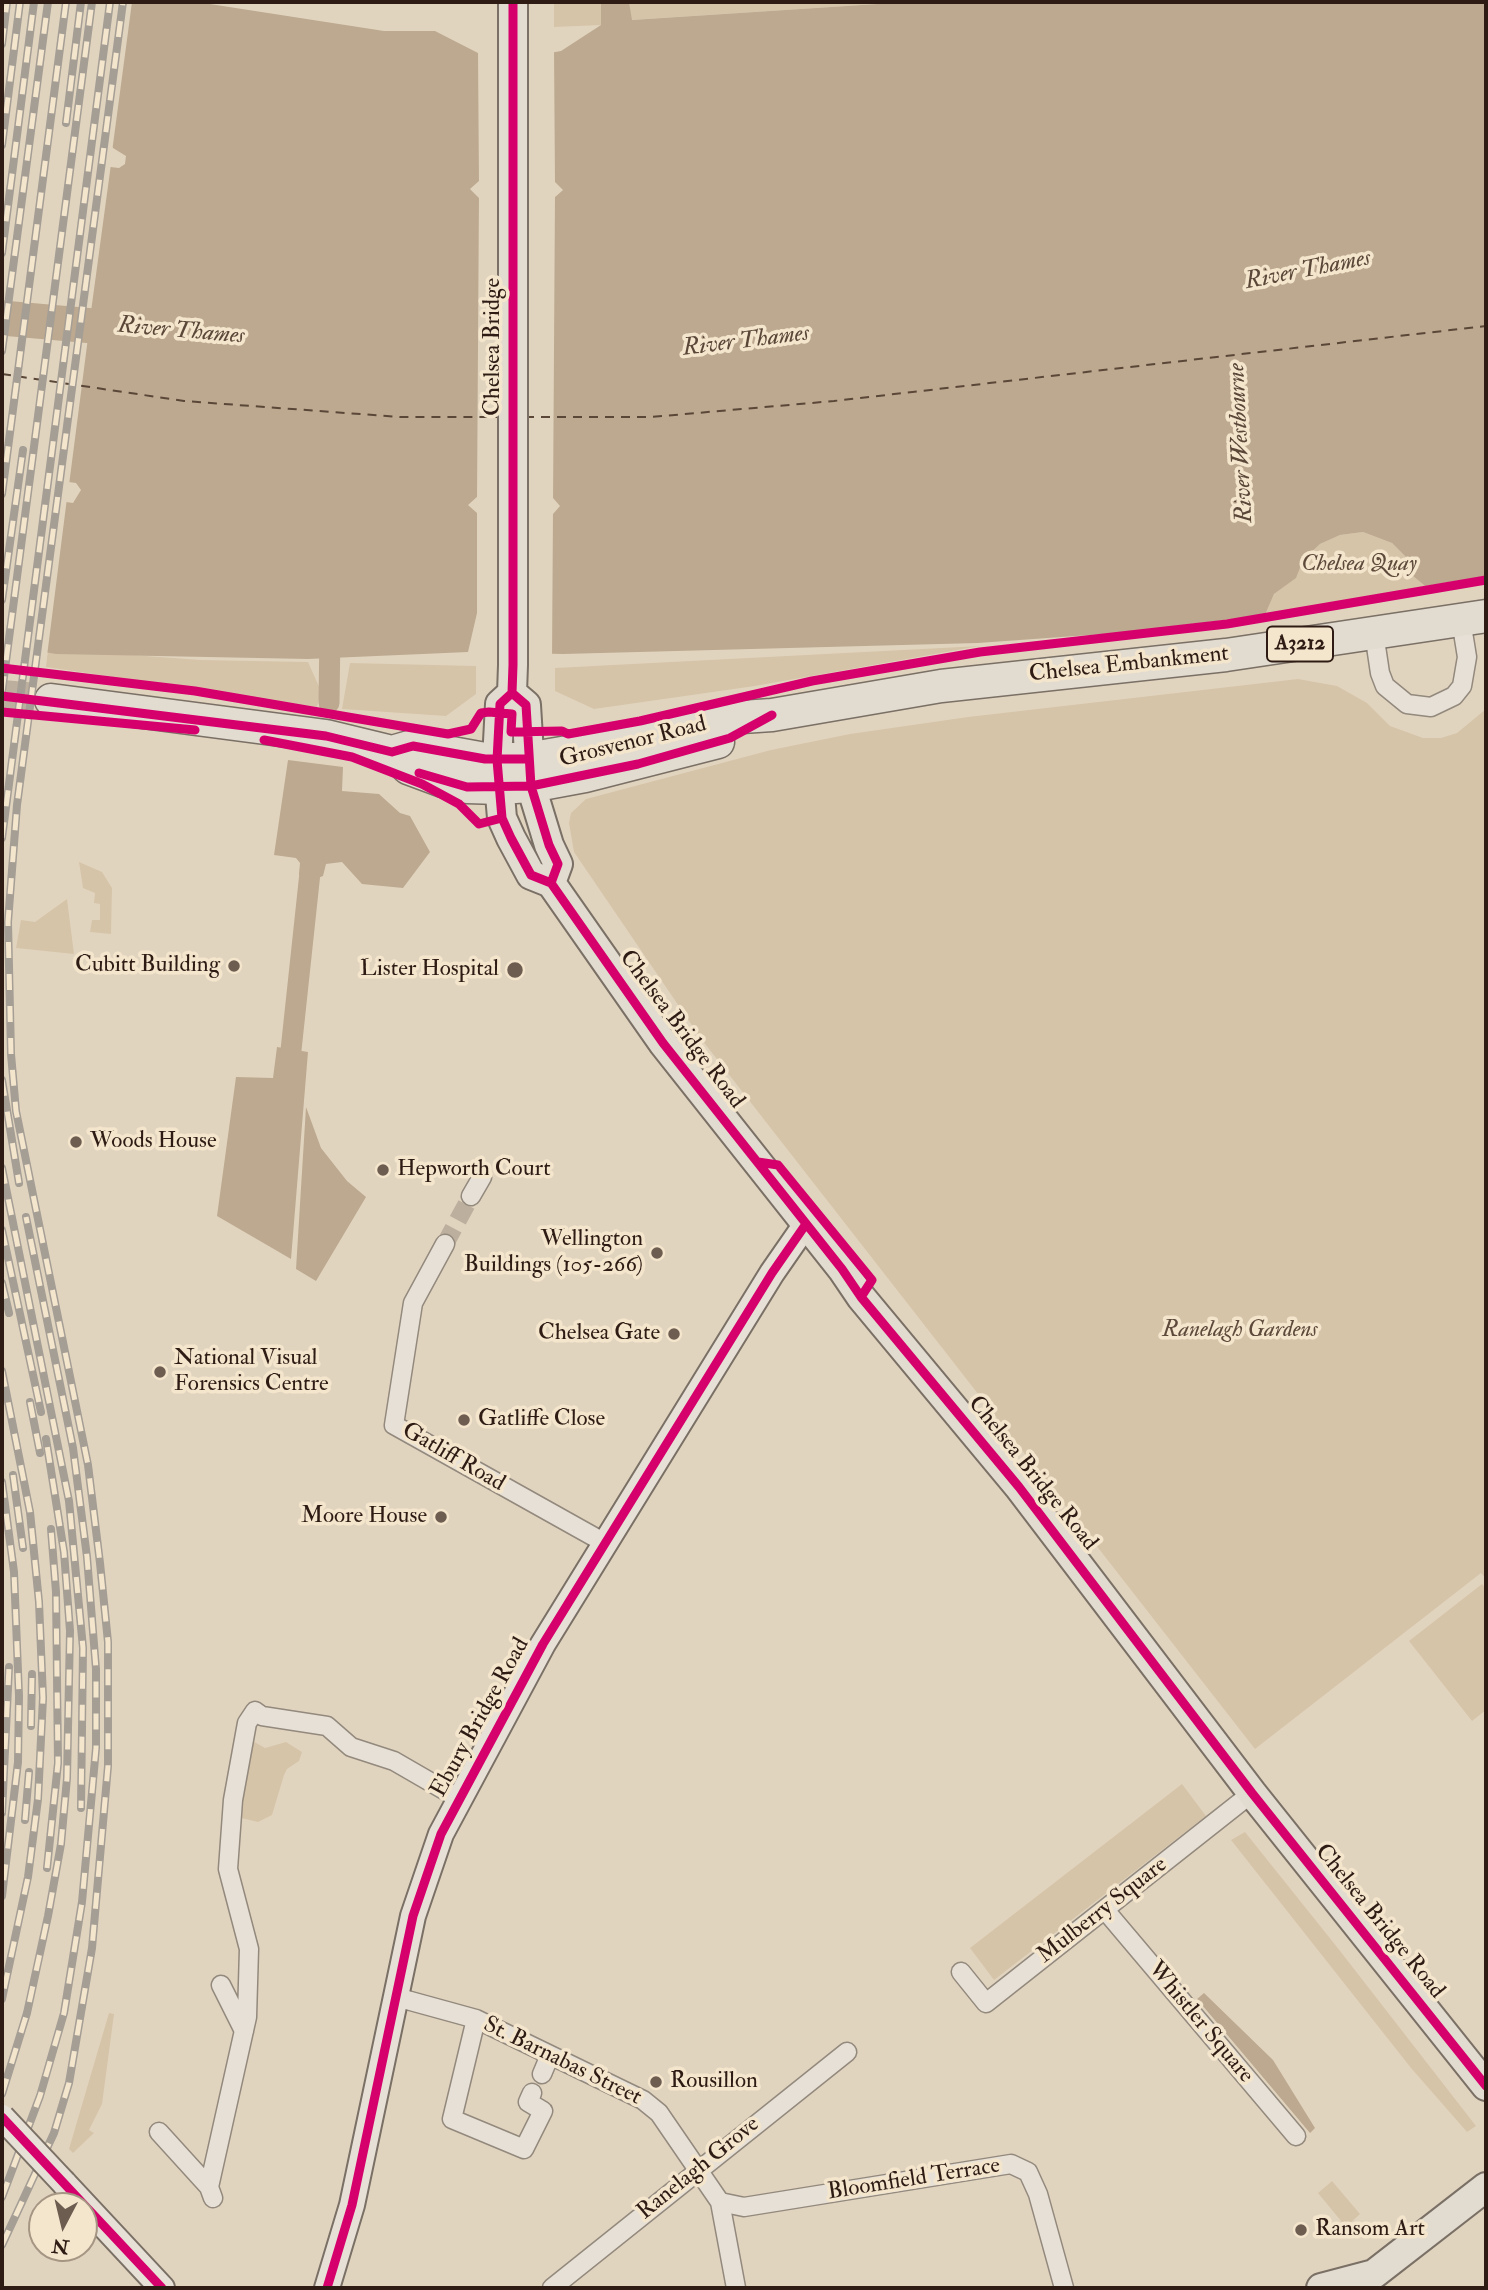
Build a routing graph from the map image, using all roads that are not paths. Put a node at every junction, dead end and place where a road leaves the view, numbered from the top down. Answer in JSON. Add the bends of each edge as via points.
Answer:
{"nodes":[{"id":1,"x":513,"y":2,"type":"edge"},
{"id":2,"x":1474,"y":618,"type":"edge"},
{"id":3,"x":1374,"y":633,"type":"junction"},
{"id":4,"x":51,"y":700,"type":"tunnel mouth"},
{"id":5,"x":772,"y":715,"type":"joint"},
{"id":6,"x":513,"y":773,"type":"junction"},
{"id":7,"x":482,"y":1177,"type":"dead end"},
{"id":8,"x":471,"y":1196,"type":"tunnel mouth"},
{"id":9,"x":806,"y":1224,"type":"junction"},
{"id":10,"x":445,"y":1244,"type":"tunnel mouth"},
{"id":11,"x":605,"y":1543,"type":"junction"},
{"id":12,"x":1252,"y":1793,"type":"junction"},
{"id":13,"x":458,"y":1798,"type":"junction"},
{"id":14,"x":1105,"y":1910,"type":"junction"},
{"id":15,"x":961,"y":1972,"type":"dead end"},
{"id":16,"x":221,"y":1985,"type":"dead end"},
{"id":17,"x":396,"y":1997,"type":"junction"},
{"id":18,"x":476,"y":2019,"type":"junction"},
{"id":19,"x":244,"y":2031,"type":"junction"},
{"id":20,"x":847,"y":2052,"type":"dead end"},
{"id":21,"x":550,"y":2055,"type":"junction"},
{"id":22,"x":542,"y":2074,"type":"dead end"},
{"id":23,"x":1486,"y":2087,"type":"edge"},
{"id":24,"x":532,"y":2093,"type":"dead end"},
{"id":25,"x":2,"y":2117,"type":"edge"},
{"id":26,"x":159,"y":2132,"type":"dead end"},
{"id":27,"x":1296,"y":2137,"type":"dead end"},
{"id":28,"x":700,"y":2168,"type":"junction"},
{"id":29,"x":1486,"y":2187,"type":"edge"},
{"id":30,"x":720,"y":2202,"type":"junction"},
{"id":31,"x":1378,"y":2281,"type":"edge"},
{"id":32,"x":162,"y":2288,"type":"edge"},
{"id":33,"x":327,"y":2288,"type":"edge"},
{"id":34,"x":552,"y":2288,"type":"edge"},
{"id":35,"x":736,"y":2288,"type":"edge"},
{"id":36,"x":1065,"y":2288,"type":"edge"},
{"id":37,"x":1321,"y":2288,"type":"edge"}],
"edges":[{"from":1,"to":6,"type":"main road","name":"Chelsea Bridge","via":[[513,665],[512,693],[500,704]]},
{"from":2,"to":3,"type":"highway","name":"Chelsea Embankment","number":"A3212"},
{"from":2,"to":3,"type":"street","via":[[1462,687],[1431,707],[1407,704],[1385,686]]},
{"from":3,"to":5,"type":"highway","name":"Chelsea Embankment","number":"A3212","via":[[1226,655],[942,686]]},
{"from":4,"to":6,"type":"highway","name":"Grosvenor Road","number":"A3212","via":[[326,736],[392,752],[413,746]]},
{"from":5,"to":6,"type":"highway","name":"Grosvenor Road","number":"A3212","via":[[730,738],[638,764]]},
{"from":6,"to":9,"type":"main road","name":"Chelsea Bridge Road","via":[[558,864],[551,883],[663,1043]]},
{"from":7,"to":8,"type":"street"},
{"from":9,"to":11,"type":"main road","name":"Ebury Bridge Road"},
{"from":9,"to":12,"type":"main road","name":"Chelsea Bridge Road","via":[[1109,1601]]},
{"from":10,"to":11,"type":"street","name":"Gatliff Road","via":[[413,1303],[394,1425]]},
{"from":11,"to":13,"type":"main road","name":"Ebury Bridge Road"},
{"from":12,"to":14,"type":"street","name":"Mulberry Square"},
{"from":12,"to":23,"type":"main road","name":"Chelsea Bridge Road"},
{"from":13,"to":17,"type":"main road","name":"Ebury Bridge Road","via":[[413,1916]]},
{"from":13,"to":19,"type":"street","via":[[394,1761],[351,1747],[327,1726],[255,1711],[247,1723],[233,1800],[228,1869],[249,1950]]},
{"from":14,"to":15,"type":"street","name":"Mulberry Square","via":[[986,2003]]},
{"from":14,"to":27,"type":"street","name":"Whistler Square"},
{"from":16,"to":19,"type":"street"},
{"from":17,"to":18,"type":"street","name":"St. Barnabas Street"},
{"from":17,"to":33,"type":"main road","name":"Ebury Bridge Road","via":[[352,2205]]},
{"from":18,"to":21,"type":"street","name":"St. Barnabas Street"},
{"from":18,"to":24,"type":"street","via":[[452,2119],[524,2149],[543,2111],[528,2102]]},
{"from":19,"to":26,"type":"street","via":[[211,2192]]},
{"from":20,"to":28,"type":"street","name":"Ranelagh Grove"},
{"from":21,"to":22,"type":"street"},
{"from":21,"to":28,"type":"street","name":"St. Barnabas Street","via":[[659,2113]]},
{"from":25,"to":32,"type":"main road","bridge":true},
{"from":28,"to":30,"type":"street","name":"St. Barnabas Street"},
{"from":28,"to":34,"type":"street","name":"Ranelagh Grove"},
{"from":29,"to":31,"type":"main road"},
{"from":30,"to":35,"type":"street","name":"St. Barnabas Street"},
{"from":30,"to":36,"type":"street","name":"Bloomfield Terrace","via":[[744,2207],[1011,2164],[1028,2172],[1038,2194]]},
{"from":31,"to":37,"type":"main road"}]}
